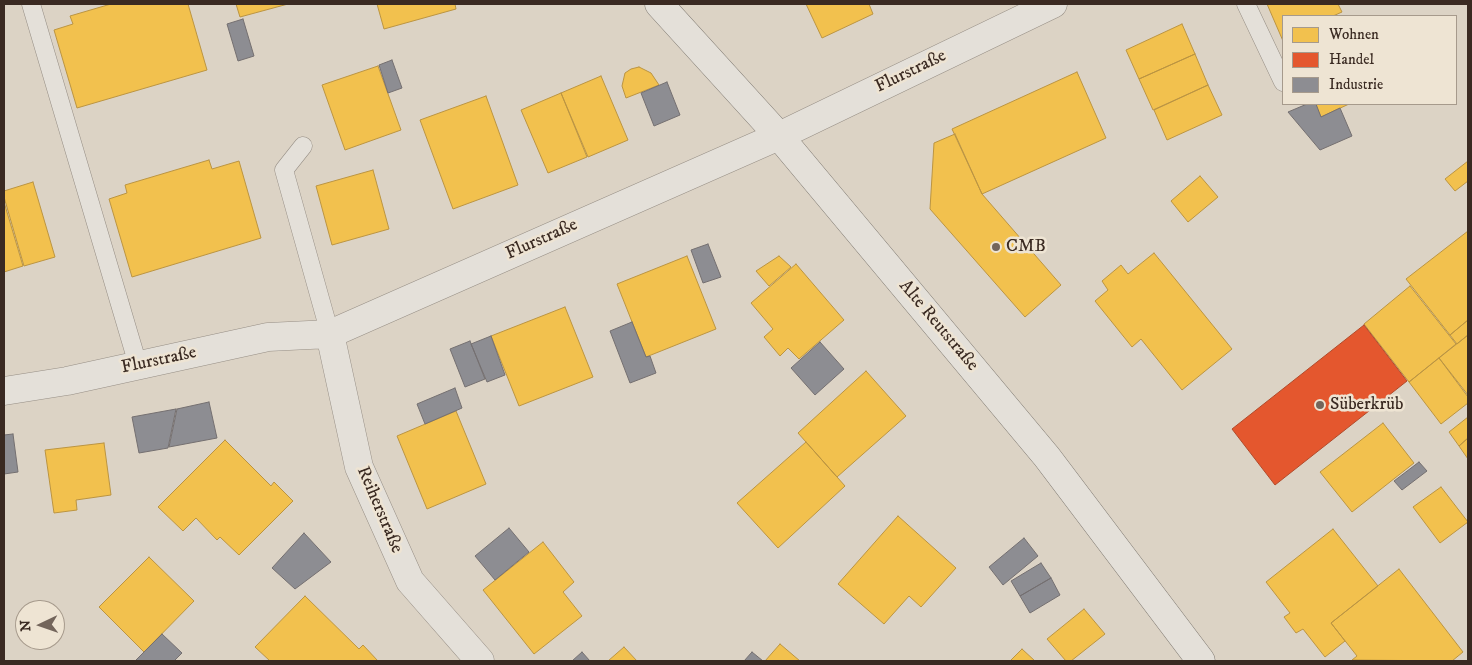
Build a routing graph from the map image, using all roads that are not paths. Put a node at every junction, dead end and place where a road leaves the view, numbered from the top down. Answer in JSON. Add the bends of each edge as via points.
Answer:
{"nodes":[{"id":1,"x":31,"y":4,"type":"edge"},
{"id":2,"x":659,"y":4,"type":"edge"},
{"id":3,"x":1054,"y":4,"type":"edge"},
{"id":4,"x":1246,"y":4,"type":"edge"},
{"id":5,"x":1282,"y":80,"type":"edge"},
{"id":6,"x":779,"y":136,"type":"junction"},
{"id":7,"x":303,"y":146,"type":"dead end"},
{"id":8,"x":330,"y":334,"type":"junction"},
{"id":9,"x":138,"y":365,"type":"junction"},
{"id":10,"x":4,"y":391,"type":"edge"},
{"id":11,"x":469,"y":658,"type":"edge"},
{"id":12,"x":1201,"y":661,"type":"edge"}],
"edges":[{"from":1,"to":9,"type":"lane"},
{"from":2,"to":6,"type":"street","name":"Alte Reutstraße"},
{"from":3,"to":6,"type":"street","name":"Flurstraße"},
{"from":4,"to":5,"type":"lane"},
{"from":6,"to":8,"type":"street","name":"Flurstraße"},
{"from":6,"to":12,"type":"street","name":"Alte Reutstraße","via":[[1047,457]]},
{"from":7,"to":8,"type":"lane","via":[[284,170]]},
{"from":8,"to":9,"type":"street","name":"Flurstraße","via":[[268,337]]},
{"from":8,"to":11,"type":"street","name":"Reiherstraße","via":[[359,467],[410,581]]},
{"from":9,"to":10,"type":"street","name":"Flurstraße","via":[[67,382]]}]}
